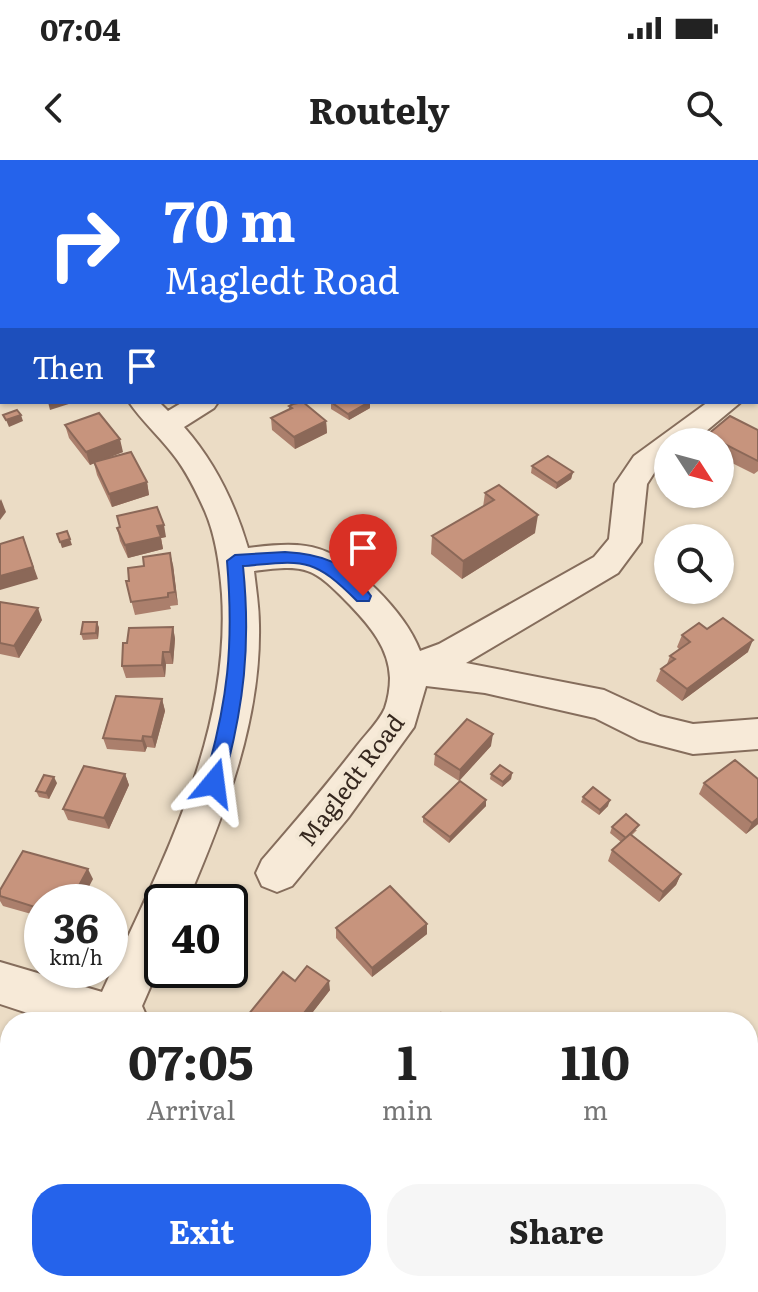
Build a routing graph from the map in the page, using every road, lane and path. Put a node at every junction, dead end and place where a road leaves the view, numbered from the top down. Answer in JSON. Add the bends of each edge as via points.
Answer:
{"nodes":[{"id":1,"x":196,"y":404,"type":"edge"},
{"id":2,"x":724,"y":404,"type":"edge"},
{"id":3,"x":154,"y":414,"type":"edge"},
{"id":4,"x":692,"y":428,"type":"edge"},
{"id":5,"x":654,"y":456,"type":"edge"},
{"id":6,"x":235,"y":561,"type":"junction"},
{"id":7,"x":408,"y":670,"type":"junction"},
{"id":8,"x":758,"y":734,"type":"edge"},
{"id":9,"x":277,"y":873,"type":"dead end"},
{"id":10,"x":174,"y":884,"type":"edge"},
{"id":11,"x":144,"y":954,"type":"edge"},
{"id":12,"x":0,"y":983,"type":"edge"},
{"id":13,"x":89,"y":1012,"type":"edge"},
{"id":14,"x":121,"y":1012,"type":"edge"}],
"edges":[{"from":1,"to":3,"type":"street"},
{"from":2,"to":4,"type":"street"},
{"from":3,"to":6,"type":"street","via":[[206,482]]},
{"from":5,"to":7,"type":"street","via":[[631,484],[625,542],[606,565],[452,654]]},
{"from":6,"to":7,"type":"street","name":"Magledt Road","via":[[301,557],[327,564],[392,628]]},
{"from":6,"to":10,"type":"street","via":[[240,650],[230,724],[207,805]]},
{"from":7,"to":8,"type":"street","via":[[485,679],[604,705],[652,729],[693,739]]},
{"from":7,"to":9,"type":"street","name":"Magledt Road","via":[[408,699],[401,716]]},
{"from":11,"to":14,"type":"street"},
{"from":12,"to":13,"type":"street"}]}
